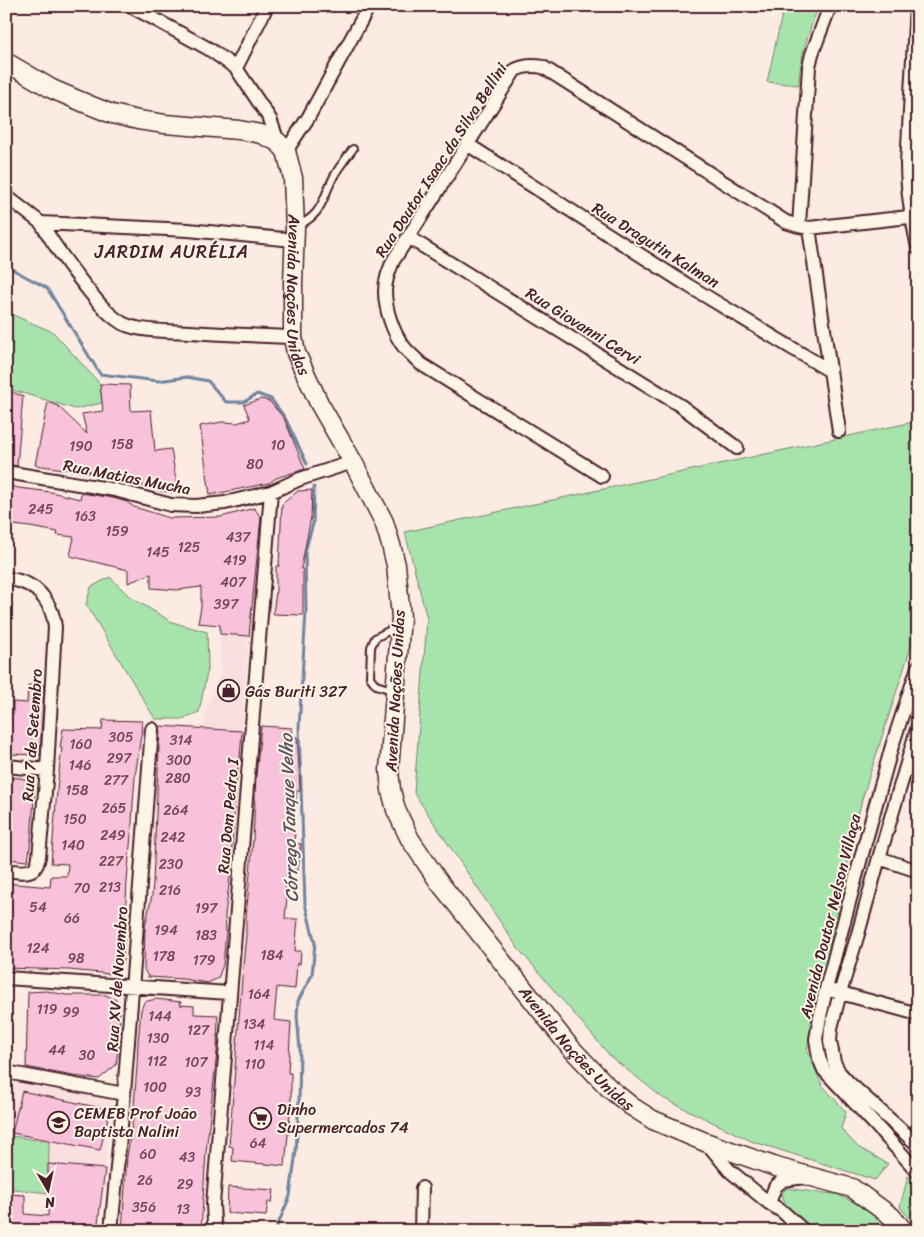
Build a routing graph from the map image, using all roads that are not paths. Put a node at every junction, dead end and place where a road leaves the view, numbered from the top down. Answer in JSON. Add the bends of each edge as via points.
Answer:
{"nodes":[{"id":1,"x":130,"y":6,"type":"edge"},
{"id":2,"x":267,"y":6,"type":"edge"},
{"id":3,"x":369,"y":6,"type":"edge"},
{"id":4,"x":830,"y":6,"type":"edge"},
{"id":5,"x":916,"y":6,"type":"edge"},
{"id":6,"x":152,"y":11,"type":"edge"},
{"id":7,"x":6,"y":62,"type":"edge"},
{"id":8,"x":236,"y":68,"type":"junction"},
{"id":9,"x":467,"y":144,"type":"junction"},
{"id":10,"x":282,"y":146,"type":"junction"},
{"id":11,"x":353,"y":148,"type":"dead end"},
{"id":12,"x":6,"y":196,"type":"edge"},
{"id":13,"x":914,"y":216,"type":"edge"},
{"id":14,"x":41,"y":223,"type":"junction"},
{"id":15,"x":804,"y":227,"type":"junction"},
{"id":16,"x":295,"y":234,"type":"junction"},
{"id":17,"x":408,"y":237,"type":"junction"},
{"id":18,"x":918,"y":248,"type":"edge"},
{"id":19,"x":293,"y":337,"type":"junction"},
{"id":20,"x":830,"y":371,"type":"junction"},
{"id":21,"x":838,"y":431,"type":"dead end"},
{"id":22,"x":737,"y":448,"type":"dead end"},
{"id":23,"x":353,"y":462,"type":"junction"},
{"id":24,"x":6,"y":472,"type":"edge"},
{"id":25,"x":602,"y":476,"type":"dead end"},
{"id":26,"x":271,"y":492,"type":"junction"},
{"id":27,"x":6,"y":578,"type":"edge"},
{"id":28,"x":401,"y":624,"type":"junction"},
{"id":29,"x":918,"y":666,"type":"edge"},
{"id":30,"x":395,"y":691,"type":"junction"},
{"id":31,"x":918,"y":726,"type":"edge"},
{"id":32,"x":152,"y":729,"type":"dead end"},
{"id":33,"x":6,"y":766,"type":"edge"},
{"id":34,"x":47,"y":770,"type":"junction"},
{"id":35,"x":879,"y":858,"type":"junction"},
{"id":36,"x":6,"y":870,"type":"edge"},
{"id":37,"x":918,"y":871,"type":"edge"},
{"id":38,"x":6,"y":978,"type":"edge"},
{"id":39,"x":132,"y":987,"type":"junction"},
{"id":40,"x":826,"y":989,"type":"junction"},
{"id":41,"x":840,"y":992,"type":"junction"},
{"id":42,"x":229,"y":993,"type":"junction"},
{"id":43,"x":918,"y":1014,"type":"edge"},
{"id":44,"x":6,"y":1072,"type":"edge"},
{"id":45,"x":124,"y":1094,"type":"junction"},
{"id":46,"x":705,"y":1142,"type":"junction"},
{"id":47,"x":918,"y":1145,"type":"edge"},
{"id":48,"x":918,"y":1172,"type":"edge"},
{"id":49,"x":811,"y":1176,"type":"junction"},
{"id":50,"x":422,"y":1188,"type":"dead end"},
{"id":51,"x":769,"y":1203,"type":"junction"},
{"id":52,"x":111,"y":1231,"type":"edge"},
{"id":53,"x":216,"y":1231,"type":"edge"},
{"id":54,"x":421,"y":1231,"type":"edge"},
{"id":55,"x":562,"y":1231,"type":"edge"},
{"id":56,"x":641,"y":1231,"type":"edge"},
{"id":57,"x":804,"y":1231,"type":"edge"},
{"id":58,"x":904,"y":1231,"type":"edge"}],
"edges":[{"from":1,"to":6,"type":"street"},
{"from":2,"to":8,"type":"street"},
{"from":3,"to":10,"type":"street","via":[[308,118]]},
{"from":4,"to":15,"type":"street","via":[[809,67]]},
{"from":5,"to":13,"type":"street","via":[[907,163],[907,188]]},
{"from":6,"to":8,"type":"street"},
{"from":7,"to":10,"type":"street","via":[[52,88],[112,114],[165,124],[261,134]]},
{"from":8,"to":10,"type":"street","via":[[270,119]]},
{"from":9,"to":15,"type":"street","name":"Rua Doutor Isaac da Silva Bellini","via":[[515,70],[535,65],[786,222]]},
{"from":9,"to":17,"type":"street","name":"Rua Doutor Isaac da Silva Bellini"},
{"from":9,"to":20,"type":"street","name":"Rua Dragutin Kalman","via":[[689,286]]},
{"from":10,"to":16,"type":"street","name":"Avenida Nações Unidas","via":[[292,178]]},
{"from":11,"to":16,"type":"lane","via":[[334,177],[321,206]]},
{"from":12,"to":14,"type":"street"},
{"from":13,"to":15,"type":"street"},
{"from":13,"to":18,"type":"street"},
{"from":14,"to":16,"type":"street"},
{"from":14,"to":19,"type":"street","via":[[62,257],[93,296],[108,314],[124,324],[166,331]]},
{"from":15,"to":20,"type":"street"},
{"from":16,"to":19,"type":"street","name":"Avenida Nações Unidas"},
{"from":17,"to":22,"type":"street","name":"Rua Giovanni Cervi","via":[[681,406]]},
{"from":17,"to":25,"type":"street","name":"Rua Doutor Isaac da Silva Bellini","via":[[393,261],[385,292],[396,335],[405,348],[420,364]]},
{"from":19,"to":23,"type":"street","name":"Avenida Nações Unidas","via":[[296,353],[309,382]]},
{"from":20,"to":21,"type":"street"},
{"from":23,"to":26,"type":"street"},
{"from":23,"to":28,"type":"street","name":"Avenida Nações Unidas","via":[[384,522],[391,544]]},
{"from":24,"to":26,"type":"street","name":"Rua Matias Mucha","via":[[116,490],[170,505],[225,503]]},
{"from":26,"to":42,"type":"street","name":"Rua Dom Pedro I"},
{"from":27,"to":34,"type":"street","name":"Rua 7 de Setembro","via":[[21,581],[40,593],[54,617]]},
{"from":28,"to":30,"type":"street","name":"Avenida Nações Unidas"},
{"from":28,"to":30,"type":"lane","via":[[376,638],[371,646],[370,677],[376,685]]},
{"from":29,"to":40,"type":"street","name":"Avenida Doutor Nelson Villaça","via":[[892,746]]},
{"from":30,"to":46,"type":"street","name":"Avenida Nações Unidas","via":[[389,770],[391,790],[396,810],[410,839],[439,882],[569,1046],[609,1088],[653,1120]]},
{"from":31,"to":35,"type":"street","name":"Avenida Doutor Nelson Villaça"},
{"from":32,"to":39,"type":"street","name":"Rua XV de Novembro"},
{"from":33,"to":34,"type":"street"},
{"from":34,"to":36,"type":"street","name":"Rua 7 de Setembro","via":[[36,866],[26,872]]},
{"from":35,"to":37,"type":"street"},
{"from":35,"to":41,"type":"street","name":"Avenida Doutor Nelson Villaça"},
{"from":38,"to":39,"type":"street"},
{"from":39,"to":42,"type":"street"},
{"from":39,"to":45,"type":"street","name":"Rua XV de Novembro"},
{"from":40,"to":41,"type":"street"},
{"from":40,"to":48,"type":"street","name":"Avenida Doutor Nelson Villaça","via":[[816,1039],[818,1058],[824,1070]]},
{"from":41,"to":43,"type":"street"},
{"from":41,"to":47,"type":"street","name":"Avenida Doutor Nelson Villaça","via":[[830,1041],[839,1072]]},
{"from":42,"to":53,"type":"street","name":"Rua Dom Pedro I","via":[[213,1204]]},
{"from":44,"to":45,"type":"street"},
{"from":45,"to":52,"type":"street","name":"Rua XV de Novembro"},
{"from":46,"to":49,"type":"street","name":"Avenida Nações Unidas"},
{"from":46,"to":51,"type":"street","via":[[729,1170]]},
{"from":49,"to":51,"type":"street","via":[[783,1180],[775,1187]]},
{"from":49,"to":58,"type":"street","name":"Avenida Nações Unidas","via":[[852,1188],[891,1216]]},
{"from":50,"to":54,"type":"street"},
{"from":51,"to":57,"type":"street"},
{"from":55,"to":56,"type":"street"}]}
